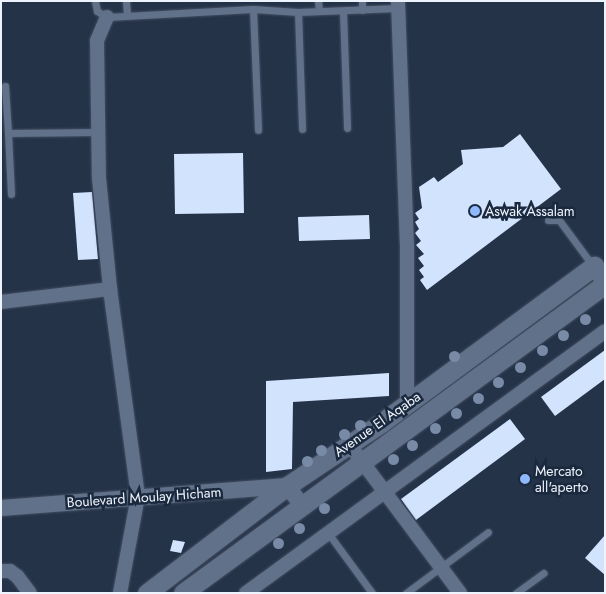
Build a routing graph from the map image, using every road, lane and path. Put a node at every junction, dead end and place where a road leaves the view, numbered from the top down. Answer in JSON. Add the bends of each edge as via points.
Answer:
{"nodes":[{"id":1,"x":94,"y":1,"type":"edge"},
{"id":2,"x":126,"y":1,"type":"edge"},
{"id":3,"x":318,"y":1,"type":"edge"},
{"id":4,"x":362,"y":1,"type":"edge"},
{"id":5,"x":398,"y":4,"type":"edge"},
{"id":6,"x":253,"y":9,"type":"junction"},
{"id":7,"x":362,"y":10,"type":"junction"},
{"id":8,"x":298,"y":12,"type":"junction"},
{"id":9,"x":319,"y":12,"type":"junction"},
{"id":10,"x":342,"y":12,"type":"junction"},
{"id":11,"x":127,"y":16,"type":"junction"},
{"id":12,"x":107,"y":17,"type":"junction"},
{"id":13,"x":5,"y":86,"type":"dead end"},
{"id":14,"x":347,"y":128,"type":"dead end"},
{"id":15,"x":302,"y":129,"type":"dead end"},
{"id":16,"x":258,"y":130,"type":"dead end"},
{"id":17,"x":98,"y":132,"type":"junction"},
{"id":18,"x":8,"y":133,"type":"junction"},
{"id":19,"x":11,"y":194,"type":"dead end"},
{"id":20,"x":548,"y":220,"type":"dead end"},
{"id":21,"x":599,"y":273,"type":"edge"},
{"id":22,"x":605,"y":284,"type":"edge"},
{"id":23,"x":110,"y":289,"type":"junction"},
{"id":24,"x":1,"y":302,"type":"edge"},
{"id":25,"x":605,"y":331,"type":"edge"},
{"id":26,"x":407,"y":404,"type":"junction"},
{"id":27,"x":349,"y":444,"type":"junction"},
{"id":28,"x":362,"y":461,"type":"junction"},
{"id":29,"x":287,"y":486,"type":"junction"},
{"id":30,"x":385,"y":491,"type":"junction"},
{"id":31,"x":138,"y":496,"type":"junction"},
{"id":32,"x":301,"y":504,"type":"junction"},
{"id":33,"x":1,"y":508,"type":"edge"},
{"id":34,"x":488,"y":532,"type":"dead end"},
{"id":35,"x":328,"y":533,"type":"junction"},
{"id":36,"x":442,"y":568,"type":"junction"},
{"id":37,"x":1,"y":570,"type":"edge"},
{"id":38,"x":544,"y":573,"type":"dead end"},
{"id":39,"x":30,"y":593,"type":"edge"},
{"id":40,"x":120,"y":593,"type":"edge"},
{"id":41,"x":147,"y":593,"type":"edge"},
{"id":42,"x":183,"y":593,"type":"edge"},
{"id":43,"x":246,"y":593,"type":"edge"},
{"id":44,"x":372,"y":593,"type":"edge"},
{"id":45,"x":406,"y":593,"type":"edge"},
{"id":46,"x":460,"y":593,"type":"edge"},
{"id":47,"x":516,"y":593,"type":"edge"}],
"edges":[{"from":1,"to":12,"type":"lane","via":[[97,11]]},
{"from":2,"to":11,"type":"lane"},
{"from":3,"to":9,"type":"lane"},
{"from":4,"to":7,"type":"lane"},
{"from":5,"to":7,"type":"lane"},
{"from":5,"to":26,"type":"street","via":[[407,245]]},
{"from":6,"to":8,"type":"lane"},
{"from":6,"to":11,"type":"lane"},
{"from":6,"to":16,"type":"lane"},
{"from":7,"to":10,"type":"lane"},
{"from":8,"to":9,"type":"lane"},
{"from":8,"to":15,"type":"lane"},
{"from":9,"to":10,"type":"lane"},
{"from":10,"to":14,"type":"lane"},
{"from":11,"to":12,"type":"lane"},
{"from":12,"to":17,"type":"street","via":[[97,40]]},
{"from":13,"to":18,"type":"lane"},
{"from":17,"to":18,"type":"lane"},
{"from":17,"to":23,"type":"street","via":[[99,178]]},
{"from":18,"to":19,"type":"lane"},
{"from":20,"to":21,"type":"lane","via":[[559,220]]},
{"from":21,"to":26,"type":"main road","name":"Avenue El Aqaba"},
{"from":22,"to":28,"type":"main road","name":"Avenue El Aqaba"},
{"from":23,"to":24,"type":"street"},
{"from":23,"to":31,"type":"street"},
{"from":25,"to":30,"type":"street"},
{"from":26,"to":27,"type":"main road","name":"Avenue El Aqaba"},
{"from":27,"to":28,"type":"street"},
{"from":27,"to":29,"type":"main road","name":"Avenue El Aqaba"},
{"from":28,"to":30,"type":"street"},
{"from":28,"to":32,"type":"main road","name":"Avenue El Aqaba"},
{"from":29,"to":31,"type":"street","name":"Boulevard Moulay Hicham"},
{"from":29,"to":32,"type":"street"},
{"from":29,"to":41,"type":"main road","name":"Avenue El Aqaba"},
{"from":30,"to":35,"type":"street"},
{"from":30,"to":36,"type":"street"},
{"from":31,"to":33,"type":"street","name":"Boulevard Moulay Hicham"},
{"from":31,"to":40,"type":"street"},
{"from":32,"to":42,"type":"main road","name":"Avenue El Aqaba"},
{"from":34,"to":36,"type":"lane"},
{"from":35,"to":43,"type":"street"},
{"from":35,"to":44,"type":"lane"},
{"from":36,"to":45,"type":"lane"},
{"from":36,"to":46,"type":"street"},
{"from":37,"to":39,"type":"street","via":[[10,570]]},
{"from":38,"to":47,"type":"lane"}]}
